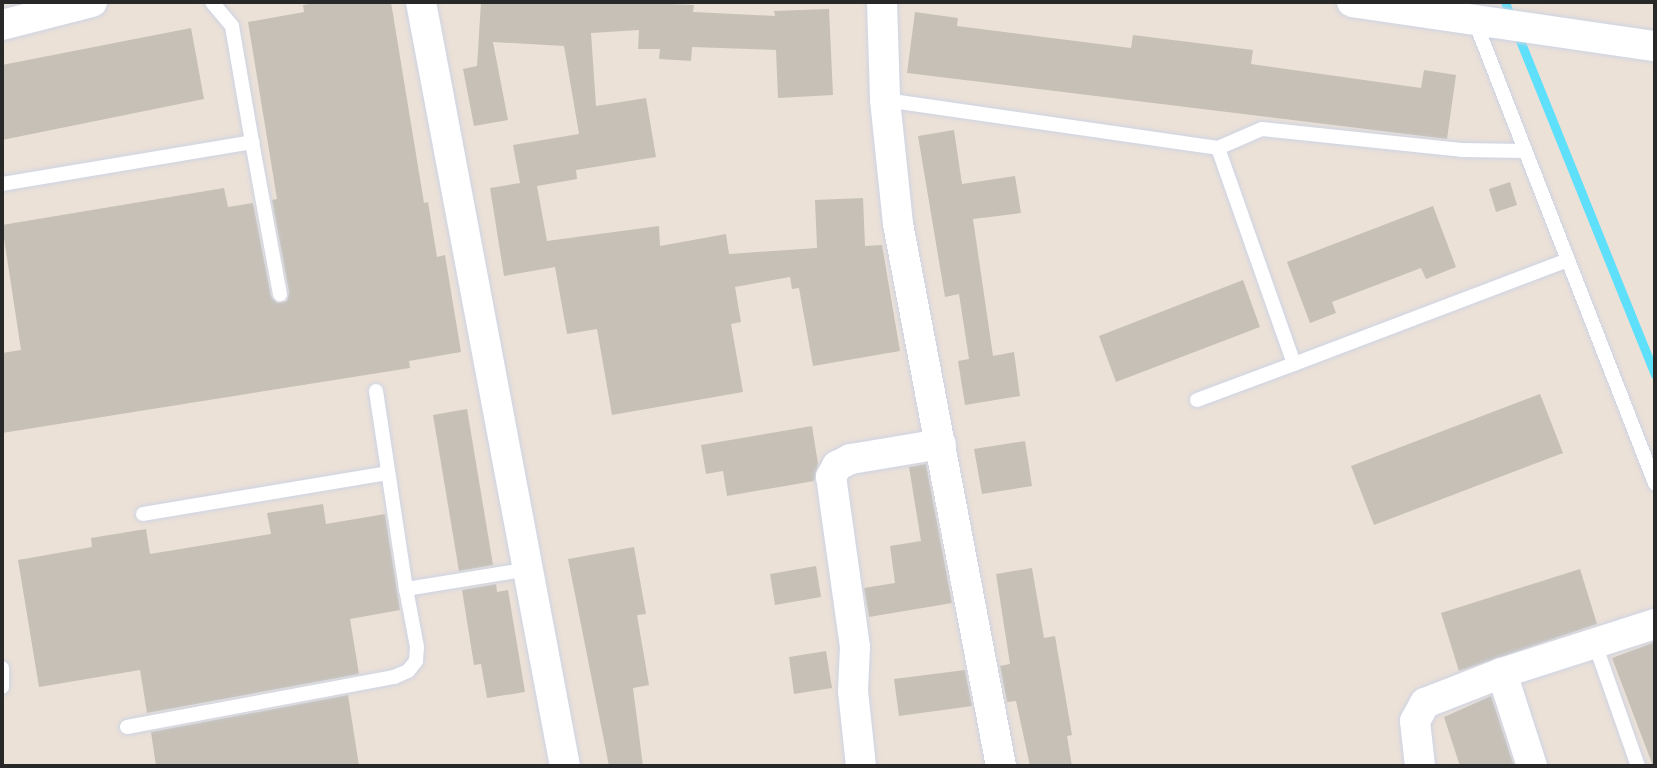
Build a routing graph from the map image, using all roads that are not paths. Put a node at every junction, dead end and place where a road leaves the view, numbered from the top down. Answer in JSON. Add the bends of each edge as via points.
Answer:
{"nodes":[{"id":1,"x":92,"y":2,"type":"edge"},
{"id":2,"x":212,"y":2,"type":"edge"},
{"id":3,"x":421,"y":2,"type":"edge"},
{"id":4,"x":882,"y":2,"type":"edge"},
{"id":5,"x":1352,"y":2,"type":"edge"},
{"id":6,"x":1484,"y":20,"type":"junction"},
{"id":7,"x":2,"y":24,"type":"edge"},
{"id":8,"x":1655,"y":46,"type":"edge"},
{"id":9,"x":885,"y":100,"type":"junction"},
{"id":10,"x":252,"y":142,"type":"junction"},
{"id":11,"x":1218,"y":148,"type":"junction"},
{"id":12,"x":1525,"y":151,"type":"junction"},
{"id":13,"x":2,"y":184,"type":"edge"},
{"id":14,"x":1568,"y":260,"type":"junction"},
{"id":15,"x":280,"y":294,"type":"dead end"},
{"id":16,"x":1294,"y":364,"type":"junction"},
{"id":17,"x":376,"y":391,"type":"dead end"},
{"id":18,"x":1197,"y":400,"type":"dead end"},
{"id":19,"x":941,"y":444,"type":"junction"},
{"id":20,"x":388,"y":472,"type":"junction"},
{"id":21,"x":1655,"y":484,"type":"edge"},
{"id":22,"x":143,"y":514,"type":"dead end"},
{"id":23,"x":529,"y":569,"type":"junction"},
{"id":24,"x":406,"y":589,"type":"junction"},
{"id":25,"x":1655,"y":624,"type":"edge"},
{"id":26,"x":1595,"y":644,"type":"junction"},
{"id":27,"x":2,"y":668,"type":"edge"},
{"id":28,"x":1502,"y":673,"type":"junction"},
{"id":29,"x":2,"y":687,"type":"edge"},
{"id":30,"x":127,"y":727,"type":"dead end"},
{"id":31,"x":565,"y":766,"type":"edge"},
{"id":32,"x":861,"y":766,"type":"edge"},
{"id":33,"x":1001,"y":766,"type":"edge"},
{"id":34,"x":1420,"y":766,"type":"edge"},
{"id":35,"x":1532,"y":766,"type":"edge"},
{"id":36,"x":1638,"y":766,"type":"edge"}],
"edges":[{"from":1,"to":7,"type":"street"},
{"from":2,"to":10,"type":"lane","via":[[232,26]]},
{"from":3,"to":23,"type":"street"},
{"from":4,"to":9,"type":"street"},
{"from":5,"to":6,"type":"street"},
{"from":6,"to":8,"type":"street"},
{"from":6,"to":12,"type":"lane"},
{"from":9,"to":11,"type":"lane"},
{"from":9,"to":19,"type":"street","via":[[898,224]]},
{"from":10,"to":13,"type":"lane"},
{"from":10,"to":15,"type":"lane"},
{"from":11,"to":12,"type":"lane","via":[[1262,129],[1461,150]]},
{"from":11,"to":16,"type":"lane"},
{"from":12,"to":14,"type":"lane"},
{"from":14,"to":16,"type":"lane"},
{"from":14,"to":21,"type":"lane"},
{"from":16,"to":18,"type":"lane"},
{"from":17,"to":20,"type":"lane"},
{"from":19,"to":32,"type":"street","via":[[851,459],[837,466],[831,477],[855,647],[853,691]]},
{"from":19,"to":33,"type":"street"},
{"from":20,"to":22,"type":"lane"},
{"from":20,"to":24,"type":"lane"},
{"from":23,"to":24,"type":"lane"},
{"from":23,"to":31,"type":"street"},
{"from":24,"to":30,"type":"lane","via":[[417,647],[416,661],[408,671]]},
{"from":25,"to":26,"type":"street"},
{"from":26,"to":28,"type":"street"},
{"from":26,"to":36,"type":"lane"},
{"from":27,"to":29,"type":"lane"},
{"from":28,"to":34,"type":"street","via":[[1426,703],[1415,721]]},
{"from":28,"to":35,"type":"street"}]}
